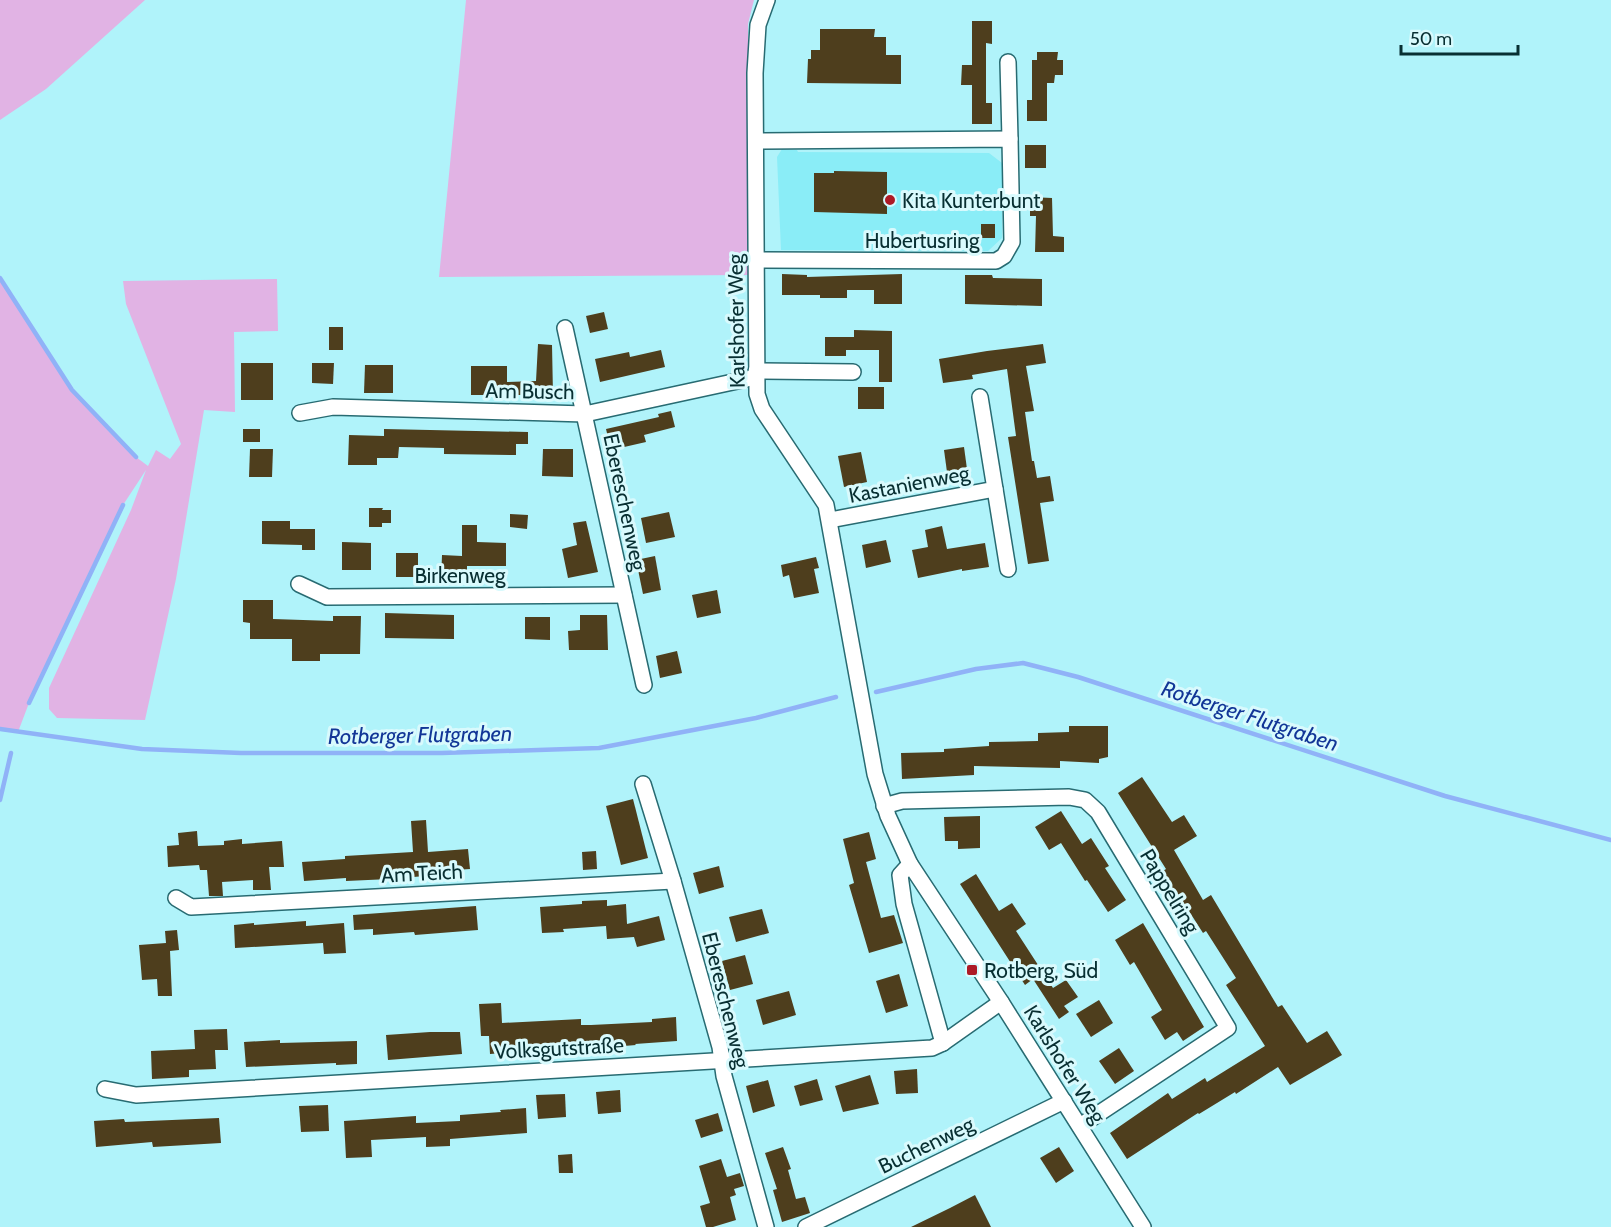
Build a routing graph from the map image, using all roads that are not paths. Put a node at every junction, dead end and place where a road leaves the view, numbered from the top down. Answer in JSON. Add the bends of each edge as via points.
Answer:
{"nodes":[{"id":1,"x":767,"y":0,"type":"edge"},
{"id":2,"x":1008,"y":62,"type":"dead end"},
{"id":3,"x":1010,"y":139,"type":"junction"},
{"id":4,"x":756,"y":141,"type":"junction"},
{"id":5,"x":756,"y":260,"type":"junction"},
{"id":6,"x":565,"y":328,"type":"dead end"},
{"id":7,"x":853,"y":372,"type":"dead end"},
{"id":8,"x":756,"y":374,"type":"junction"},
{"id":9,"x":980,"y":397,"type":"dead end"},
{"id":10,"x":300,"y":413,"type":"dead end"},
{"id":11,"x":585,"y":414,"type":"junction"},
{"id":12,"x":995,"y":489,"type":"junction"},
{"id":13,"x":830,"y":520,"type":"junction"},
{"id":14,"x":1008,"y":569,"type":"dead end"},
{"id":15,"x":299,"y":584,"type":"dead end"},
{"id":16,"x":624,"y":595,"type":"junction"},
{"id":17,"x":644,"y":685,"type":"dead end"},
{"id":18,"x":643,"y":784,"type":"dead end"},
{"id":19,"x":884,"y":806,"type":"junction"},
{"id":20,"x":910,"y":864,"type":"junction"},
{"id":21,"x":673,"y":881,"type":"junction"},
{"id":22,"x":176,"y":898,"type":"dead end"},
{"id":23,"x":1001,"y":1002,"type":"junction"},
{"id":24,"x":943,"y":1043,"type":"junction"},
{"id":25,"x":722,"y":1059,"type":"junction"},
{"id":26,"x":105,"y":1089,"type":"dead end"},
{"id":27,"x":1064,"y":1101,"type":"junction"},
{"id":28,"x":1080,"y":1126,"type":"junction"},
{"id":29,"x":766,"y":1227,"type":"edge"},
{"id":30,"x":806,"y":1227,"type":"edge"},
{"id":31,"x":1143,"y":1227,"type":"edge"}],
"edges":[{"from":1,"to":4,"type":"street","name":"Karlshofer Weg","via":[[758,25]]},
{"from":2,"to":3,"type":"street","name":"Hubertusring"},
{"from":3,"to":4,"type":"street"},
{"from":3,"to":5,"type":"street","name":"Hubertusring","via":[[1012,242],[996,261]]},
{"from":4,"to":5,"type":"street","name":"Karlshofer Weg"},
{"from":5,"to":8,"type":"street","name":"Karlshofer Weg"},
{"from":6,"to":11,"type":"street","name":"Ebereschenweg"},
{"from":7,"to":8,"type":"street","name":"Am Busch"},
{"from":8,"to":11,"type":"street","name":"Am Busch"},
{"from":8,"to":13,"type":"street","name":"Karlshofer Weg","via":[[762,409],[817,490]]},
{"from":9,"to":12,"type":"street","name":"Kastanienweg"},
{"from":10,"to":11,"type":"street","name":"Am Busch","via":[[333,407]]},
{"from":11,"to":16,"type":"street","name":"Ebereschenweg"},
{"from":12,"to":13,"type":"street","name":"Kastanienweg"},
{"from":12,"to":14,"type":"street","name":"Kastanienweg"},
{"from":13,"to":19,"type":"street","name":"Karlshofer Weg"},
{"from":15,"to":16,"type":"street","name":"Birkenweg","via":[[327,597]]},
{"from":16,"to":17,"type":"street","name":"Ebereschenweg"},
{"from":18,"to":21,"type":"street","name":"Ebereschenweg"},
{"from":19,"to":20,"type":"street","name":"Karlshofer Weg"},
{"from":19,"to":28,"type":"street","name":"Pappelring","via":[[902,801],[1069,797],[1085,800],[1098,812],[1228,1028]]},
{"from":20,"to":23,"type":"street","name":"Karlshofer Weg"},
{"from":20,"to":24,"type":"street","via":[[900,875],[904,904]]},
{"from":21,"to":22,"type":"street","name":"Am Teich","via":[[191,907]]},
{"from":21,"to":25,"type":"street","name":"Ebereschenweg"},
{"from":23,"to":24,"type":"street","name":"Volksgutstraße"},
{"from":23,"to":27,"type":"street","name":"Karlshofer Weg"},
{"from":24,"to":25,"type":"street","name":"Volksgutstraße","via":[[932,1048]]},
{"from":25,"to":26,"type":"street","name":"Volksgutstraße","via":[[136,1095]]},
{"from":25,"to":29,"type":"street","name":"Ebereschenweg"},
{"from":27,"to":28,"type":"street","name":"Karlshofer Weg"},
{"from":27,"to":30,"type":"street","name":"Buchenweg"},
{"from":28,"to":31,"type":"street","name":"Karlshofer Weg"}]}
